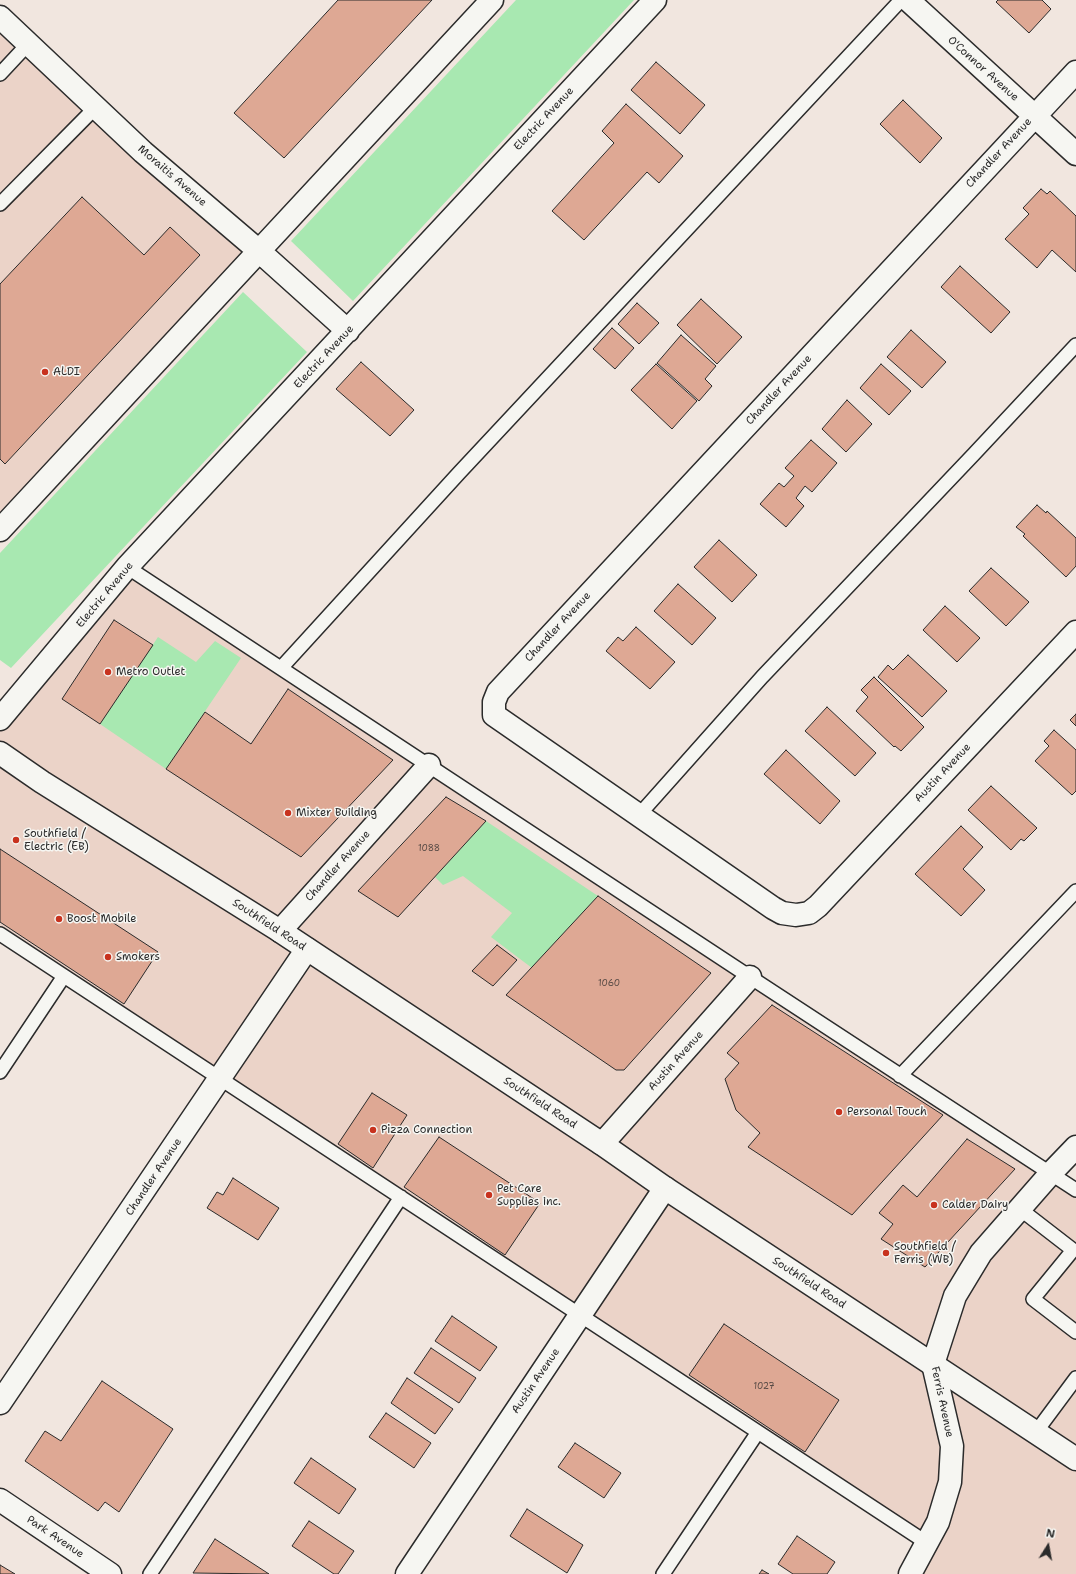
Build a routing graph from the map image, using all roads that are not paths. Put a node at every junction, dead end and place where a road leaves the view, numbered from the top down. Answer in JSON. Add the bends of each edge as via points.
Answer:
{"nodes":[{"id":1,"x":492,"y":0,"type":"edge"},
{"id":2,"x":655,"y":0,"type":"edge"},
{"id":3,"x":901,"y":0,"type":"edge"},
{"id":4,"x":908,"y":0,"type":"edge"},
{"id":5,"x":0,"y":17,"type":"edge"},
{"id":6,"x":28,"y":44,"type":"junction"},
{"id":7,"x":1076,"y":72,"type":"edge"},
{"id":8,"x":0,"y":74,"type":"edge"},
{"id":9,"x":96,"y":107,"type":"junction"},
{"id":10,"x":1034,"y":115,"type":"junction"},
{"id":11,"x":1076,"y":154,"type":"edge"},
{"id":12,"x":0,"y":204,"type":"edge"},
{"id":13,"x":259,"y":251,"type":"junction"},
{"id":14,"x":348,"y":332,"type":"junction"},
{"id":15,"x":1076,"y":345,"type":"edge"},
{"id":16,"x":0,"y":530,"type":"edge"},
{"id":17,"x":127,"y":567,"type":"junction"},
{"id":18,"x":1076,"y":632,"type":"edge"},
{"id":19,"x":281,"y":668,"type":"junction"},
{"id":20,"x":0,"y":719,"type":"edge"},
{"id":21,"x":0,"y":753,"type":"edge"},
{"id":22,"x":429,"y":765,"type":"junction"},
{"id":23,"x":639,"y":815,"type":"junction"},
{"id":24,"x":1076,"y":891,"type":"edge"},
{"id":25,"x":280,"y":931,"type":"junction"},
{"id":26,"x":0,"y":934,"type":"edge"},
{"id":27,"x":307,"y":950,"type":"junction"},
{"id":28,"x":64,"y":976,"type":"junction"},
{"id":29,"x":750,"y":978,"type":"junction"},
{"id":30,"x":0,"y":1072,"type":"edge"},
{"id":31,"x":900,"y":1076,"type":"junction"},
{"id":32,"x":220,"y":1079,"type":"junction"},
{"id":33,"x":602,"y":1144,"type":"junction"},
{"id":34,"x":1076,"y":1148,"type":"edge"},
{"id":35,"x":1051,"y":1173,"type":"junction"},
{"id":36,"x":665,"y":1188,"type":"junction"},
{"id":37,"x":1076,"y":1190,"type":"edge"},
{"id":38,"x":401,"y":1197,"type":"junction"},
{"id":39,"x":1020,"y":1209,"type":"junction"},
{"id":40,"x":579,"y":1315,"type":"junction"},
{"id":41,"x":1076,"y":1332,"type":"edge"},
{"id":42,"x":932,"y":1364,"type":"junction"},
{"id":43,"x":1076,"y":1378,"type":"edge"},
{"id":44,"x":0,"y":1403,"type":"edge"},
{"id":45,"x":758,"y":1432,"type":"junction"},
{"id":46,"x":1036,"y":1432,"type":"junction"},
{"id":47,"x":1076,"y":1459,"type":"edge"},
{"id":48,"x":0,"y":1500,"type":"edge"},
{"id":49,"x":927,"y":1543,"type":"junction"},
{"id":50,"x":913,"y":1573,"type":"edge"},
{"id":51,"x":110,"y":1574,"type":"edge"},
{"id":52,"x":150,"y":1574,"type":"edge"},
{"id":53,"x":407,"y":1574,"type":"edge"},
{"id":54,"x":663,"y":1574,"type":"edge"}],
"edges":[{"from":1,"to":13,"type":"street"},
{"from":2,"to":14,"type":"street","name":"Electric Avenue"},
{"from":3,"to":19,"type":"lane","via":[[459,473]]},
{"from":4,"to":10,"type":"street","name":"O'Connor Avenue"},
{"from":5,"to":6,"type":"street","name":"Moraitis Avenue"},
{"from":6,"to":8,"type":"lane"},
{"from":6,"to":9,"type":"street","name":"Moraitis Avenue"},
{"from":7,"to":10,"type":"street","name":"Chandler Avenue"},
{"from":9,"to":12,"type":"lane"},
{"from":9,"to":13,"type":"street","name":"Moraitis Avenue","via":[[143,152]]},
{"from":10,"to":11,"type":"street","name":"O'Connor Avenue"},
{"from":10,"to":23,"type":"street","name":"Chandler Avenue","via":[[498,692],[494,702],[494,714]]},
{"from":13,"to":14,"type":"street","name":"Moraitis Avenue"},
{"from":13,"to":16,"type":"street"},
{"from":14,"to":17,"type":"street","name":"Electric Avenue"},
{"from":15,"to":23,"type":"lane","via":[[762,677]]},
{"from":17,"to":19,"type":"lane"},
{"from":17,"to":20,"type":"street","name":"Electric Avenue"},
{"from":18,"to":23,"type":"street","name":"Austin Avenue","via":[[809,913],[796,916],[782,913]]},
{"from":19,"to":22,"type":"lane"},
{"from":21,"to":25,"type":"street","name":"Southfield Road"},
{"from":22,"to":25,"type":"street","name":"Chandler Avenue"},
{"from":22,"to":29,"type":"lane"},
{"from":24,"to":31,"type":"lane"},
{"from":25,"to":27,"type":"street","name":"Southfield Road"},
{"from":26,"to":28,"type":"lane"},
{"from":27,"to":32,"type":"street","name":"Chandler Avenue"},
{"from":27,"to":33,"type":"street","name":"Southfield Road"},
{"from":28,"to":30,"type":"lane"},
{"from":28,"to":32,"type":"lane"},
{"from":29,"to":31,"type":"lane"},
{"from":29,"to":33,"type":"street","name":"Austin Avenue"},
{"from":31,"to":35,"type":"lane"},
{"from":32,"to":38,"type":"lane"},
{"from":32,"to":44,"type":"street","name":"Chandler Avenue"},
{"from":33,"to":36,"type":"street","name":"Southfield Road"},
{"from":34,"to":35,"type":"street","name":"Ferris Avenue"},
{"from":35,"to":37,"type":"lane"},
{"from":35,"to":39,"type":"street","name":"Ferris Avenue"},
{"from":36,"to":40,"type":"street","name":"Austin Avenue"},
{"from":36,"to":42,"type":"street","name":"Southfield Road"},
{"from":38,"to":40,"type":"lane"},
{"from":38,"to":52,"type":"lane"},
{"from":39,"to":41,"type":"lane","via":[[1073,1250],[1033,1299]]},
{"from":39,"to":42,"type":"street","name":"Ferris Avenue","via":[[981,1253],[954,1296]]},
{"from":40,"to":45,"type":"lane"},
{"from":40,"to":53,"type":"street","name":"Austin Avenue"},
{"from":42,"to":46,"type":"street","name":"Southfield Road"},
{"from":42,"to":49,"type":"street","name":"Ferris Avenue","via":[[952,1446],[952,1465],[950,1482],[938,1522]]},
{"from":43,"to":46,"type":"lane"},
{"from":45,"to":49,"type":"lane"},
{"from":45,"to":54,"type":"lane"},
{"from":46,"to":47,"type":"street","name":"Southfield Road"},
{"from":48,"to":51,"type":"street","name":"Park Avenue"},
{"from":49,"to":50,"type":"street","name":"Ferris Avenue"}]}
